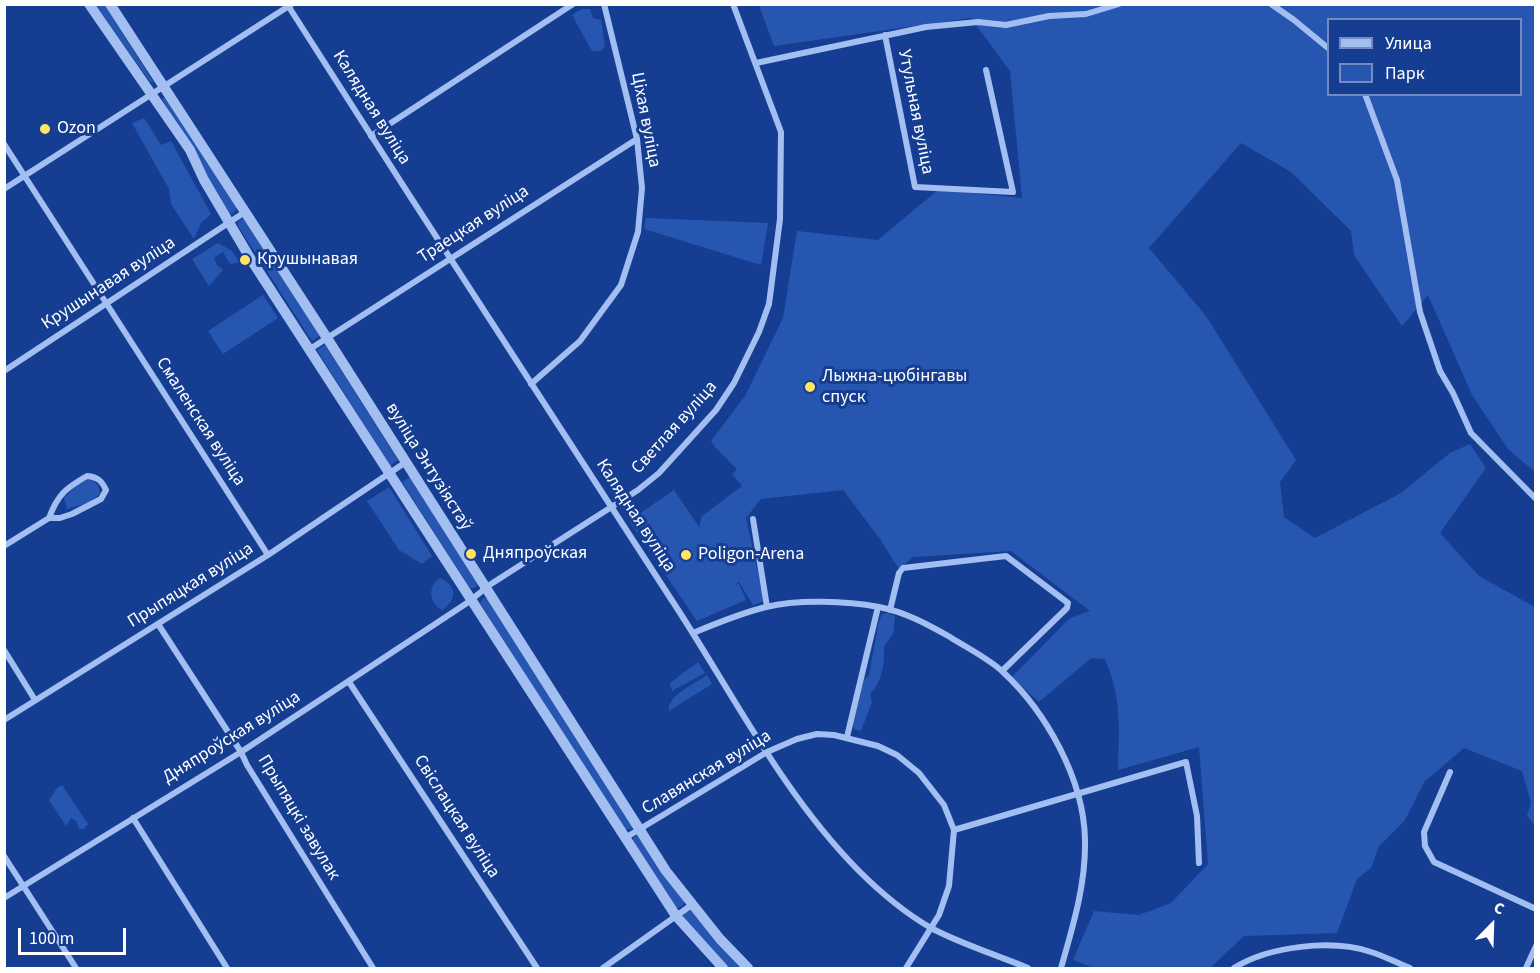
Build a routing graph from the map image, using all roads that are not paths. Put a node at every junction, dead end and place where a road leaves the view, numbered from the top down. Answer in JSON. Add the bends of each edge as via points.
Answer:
{"nodes":[{"id":1,"x":89,"y":4,"type":"edge"},
{"id":2,"x":110,"y":4,"type":"edge"},
{"id":3,"x":573,"y":4,"type":"edge"},
{"id":4,"x":604,"y":4,"type":"edge"},
{"id":5,"x":733,"y":4,"type":"edge"},
{"id":6,"x":1119,"y":4,"type":"edge"},
{"id":7,"x":1271,"y":4,"type":"edge"},
{"id":8,"x":289,"y":5,"type":"edge"},
{"id":9,"x":885,"y":35,"type":"junction"},
{"id":10,"x":1327,"y":46,"type":"edge"},
{"id":11,"x":756,"y":63,"type":"junction"},
{"id":12,"x":986,"y":70,"type":"dead end"},
{"id":13,"x":164,"y":88,"type":"junction"},
{"id":14,"x":153,"y":94,"type":"junction"},
{"id":15,"x":1366,"y":96,"type":"edge"},
{"id":16,"x":371,"y":136,"type":"junction"},
{"id":17,"x":637,"y":139,"type":"junction"},
{"id":18,"x":4,"y":144,"type":"edge"},
{"id":19,"x":25,"y":175,"type":"junction"},
{"id":20,"x":4,"y":189,"type":"edge"},
{"id":21,"x":245,"y":212,"type":"junction"},
{"id":22,"x":229,"y":223,"type":"junction"},
{"id":23,"x":448,"y":259,"type":"junction"},
{"id":24,"x":106,"y":304,"type":"junction"},
{"id":25,"x":327,"y":338,"type":"junction"},
{"id":26,"x":310,"y":349,"type":"junction"},
{"id":27,"x":4,"y":371,"type":"edge"},
{"id":28,"x":531,"y":384,"type":"junction"},
{"id":29,"x":406,"y":462,"type":"junction"},
{"id":30,"x":390,"y":473,"type":"junction"},
{"id":31,"x":1536,"y":499,"type":"edge"},
{"id":32,"x":611,"y":507,"type":"junction"},
{"id":33,"x":49,"y":518,"type":"junction"},
{"id":34,"x":753,"y":519,"type":"dead end"},
{"id":35,"x":4,"y":546,"type":"edge"},
{"id":36,"x":267,"y":555,"type":"junction"},
{"id":37,"x":486,"y":588,"type":"junction"},
{"id":38,"x":472,"y":600,"type":"junction"},
{"id":39,"x":767,"y":607,"type":"junction"},
{"id":40,"x":878,"y":607,"type":"junction"},
{"id":41,"x":890,"y":610,"type":"junction"},
{"id":42,"x":158,"y":624,"type":"junction"},
{"id":43,"x":693,"y":633,"type":"junction"},
{"id":44,"x":4,"y":650,"type":"edge"},
{"id":45,"x":1002,"y":671,"type":"junction"},
{"id":46,"x":349,"y":682,"type":"junction"},
{"id":47,"x":35,"y":700,"type":"junction"},
{"id":48,"x":4,"y":720,"type":"edge"},
{"id":49,"x":847,"y":737,"type":"junction"},
{"id":50,"x":241,"y":752,"type":"junction"},
{"id":51,"x":767,"y":752,"type":"junction"},
{"id":52,"x":1450,"y":772,"type":"dead end"},
{"id":53,"x":1078,"y":794,"type":"junction"},
{"id":54,"x":133,"y":818,"type":"junction"},
{"id":55,"x":641,"y":829,"type":"junction"},
{"id":56,"x":954,"y":830,"type":"junction"},
{"id":57,"x":625,"y":838,"type":"junction"},
{"id":58,"x":4,"y":856,"type":"edge"},
{"id":59,"x":1199,"y":863,"type":"dead end"},
{"id":60,"x":24,"y":887,"type":"junction"},
{"id":61,"x":4,"y":898,"type":"edge"},
{"id":62,"x":693,"y":904,"type":"junction"},
{"id":63,"x":1536,"y":909,"type":"edge"},
{"id":64,"x":676,"y":916,"type":"junction"},
{"id":65,"x":931,"y":928,"type":"junction"},
{"id":66,"x":1536,"y":946,"type":"edge"},
{"id":67,"x":76,"y":969,"type":"edge"},
{"id":68,"x":227,"y":969,"type":"edge"},
{"id":69,"x":373,"y":969,"type":"edge"},
{"id":70,"x":537,"y":969,"type":"edge"},
{"id":71,"x":603,"y":969,"type":"edge"},
{"id":72,"x":723,"y":969,"type":"edge"},
{"id":73,"x":748,"y":969,"type":"edge"},
{"id":74,"x":906,"y":969,"type":"edge"},
{"id":75,"x":1029,"y":969,"type":"edge"},
{"id":76,"x":1061,"y":969,"type":"edge"},
{"id":77,"x":1234,"y":969,"type":"edge"},
{"id":78,"x":1410,"y":969,"type":"edge"},
{"id":79,"x":1526,"y":969,"type":"edge"}],
"edges":[{"from":1,"to":14,"type":"street","name":"вуліца Энтузіястаў"},
{"from":2,"to":13,"type":"street","name":"вуліца Энтузіястаў"},
{"from":3,"to":16,"type":"street"},
{"from":4,"to":17,"type":"street","name":"Ціхая вуліца"},
{"from":5,"to":11,"type":"street","name":"Светлая вуліца"},
{"from":6,"to":9,"type":"street","name":"Утульная вуліца","via":[[1086,14],[1049,16],[1006,25],[978,22]]},
{"from":7,"to":10,"type":"street"},
{"from":8,"to":13,"type":"street"},
{"from":8,"to":16,"type":"street","name":"Калядная вуліца"},
{"from":9,"to":11,"type":"street","name":"Утульная вуліца"},
{"from":9,"to":12,"type":"street","name":"Утульная вуліца","via":[[915,187],[1013,192]]},
{"from":11,"to":32,"type":"street","name":"Светлая вуліца","via":[[781,132],[780,219],[769,304],[734,383],[716,410],[659,473]]},
{"from":13,"to":14,"type":"street"},
{"from":13,"to":21,"type":"street","name":"вуліца Энтузіястаў"},
{"from":14,"to":19,"type":"street"},
{"from":14,"to":22,"type":"street","name":"вуліца Энтузіястаў","via":[[190,150]]},
{"from":15,"to":31,"type":"street","via":[[1396,180],[1420,312],[1440,371],[1471,433]]},
{"from":16,"to":23,"type":"street","name":"Калядная вуліца"},
{"from":17,"to":23,"type":"street","name":"Траецкая вуліца"},
{"from":17,"to":28,"type":"street","name":"Ціхая вуліца","via":[[642,188],[638,232],[621,285],[580,341]]},
{"from":18,"to":19,"type":"street","name":"Смаленская вуліца"},
{"from":19,"to":20,"type":"street"},
{"from":19,"to":24,"type":"street","name":"Смаленская вуліца"},
{"from":21,"to":22,"type":"street","name":"Крушынавая вуліца"},
{"from":21,"to":25,"type":"street","name":"вуліца Энтузіястаў"},
{"from":22,"to":24,"type":"street","name":"Крушынавая вуліца"},
{"from":22,"to":26,"type":"street","name":"вуліца Энтузіястаў"},
{"from":23,"to":25,"type":"street","name":"Траецкая вуліца"},
{"from":23,"to":28,"type":"street","name":"Калядная вуліца"},
{"from":24,"to":27,"type":"street","name":"Крушынавая вуліца"},
{"from":24,"to":36,"type":"street","name":"Смаленская вуліца"},
{"from":25,"to":26,"type":"street","name":"Траецкая вуліца"},
{"from":25,"to":29,"type":"street","name":"вуліца Энтузіястаў"},
{"from":26,"to":30,"type":"street","name":"вуліца Энтузіястаў"},
{"from":28,"to":32,"type":"street","name":"Калядная вуліца"},
{"from":29,"to":30,"type":"street","name":"Прыпяцкая вуліца"},
{"from":29,"to":37,"type":"street","name":"вуліца Энтузіястаў"},
{"from":30,"to":36,"type":"street","name":"Прыпяцкая вуліца"},
{"from":30,"to":38,"type":"street","name":"вуліца Энтузіястаў"},
{"from":32,"to":37,"type":"street","name":"Светлая вуліца"},
{"from":32,"to":43,"type":"street","name":"Калядная вуліца"},
{"from":33,"to":33,"type":"street","via":[[72,514],[101,499],[106,490],[102,482],[87,476],[66,489]]},
{"from":33,"to":35,"type":"street"},
{"from":34,"to":39,"type":"street"},
{"from":36,"to":42,"type":"street","name":"Прыпяцкая вуліца"},
{"from":37,"to":38,"type":"street","name":"Светлая вуліца"},
{"from":37,"to":55,"type":"street","name":"вуліца Энтузіястаў"},
{"from":38,"to":46,"type":"street","name":"Дняпроўская вуліца"},
{"from":38,"to":57,"type":"street","name":"вуліца Энтузіястаў"},
{"from":39,"to":40,"type":"street","via":[[797,603]]},
{"from":39,"to":43,"type":"street"},
{"from":40,"to":41,"type":"street"},
{"from":40,"to":49,"type":"street"},
{"from":41,"to":45,"type":"street","via":[[921,620]]},
{"from":41,"to":45,"type":"street","via":[[898,573],[903,568],[1006,556],[1068,603]]},
{"from":42,"to":47,"type":"street","name":"Прыпяцкая вуліца"},
{"from":42,"to":50,"type":"street","name":"Прыпяцкі завулак"},
{"from":43,"to":51,"type":"street","name":"Калядная вуліца"},
{"from":44,"to":47,"type":"street"},
{"from":45,"to":53,"type":"street","via":[[1037,710],[1059,748]]},
{"from":46,"to":50,"type":"street","name":"Дняпроўская вуліца"},
{"from":46,"to":70,"type":"street","name":"Свіслацкая вуліца"},
{"from":47,"to":48,"type":"street","name":"Прыпяцкая вуліца"},
{"from":49,"to":51,"type":"street","name":"Славянская вуліца","via":[[817,735]]},
{"from":49,"to":56,"type":"street","name":"Славянская вуліца","via":[[897,755],[919,773],[944,805]]},
{"from":50,"to":54,"type":"street","name":"Дняпроўская вуліца"},
{"from":50,"to":69,"type":"street","name":"Прыпяцкі завулак"},
{"from":51,"to":55,"type":"street","name":"Славянская вуліца"},
{"from":51,"to":65,"type":"street","name":"Калядная вуліца","via":[[818,825],[859,871]]},
{"from":52,"to":63,"type":"street","via":[[1424,832],[1425,846],[1434,862]]},
{"from":53,"to":56,"type":"street"},
{"from":53,"to":59,"type":"street","via":[[1186,762],[1197,816]]},
{"from":53,"to":76,"type":"street","via":[[1085,838],[1082,894]]},
{"from":54,"to":60,"type":"street","name":"Дняпроўская вуліца"},
{"from":54,"to":68,"type":"street"},
{"from":55,"to":57,"type":"street","name":"Славянская вуліца"},
{"from":55,"to":62,"type":"street","name":"вуліца Энтузіястаў","via":[[666,871]]},
{"from":56,"to":65,"type":"street","name":"Славянская вуліца","via":[[949,886]]},
{"from":57,"to":64,"type":"street","name":"вуліца Энтузіястаў"},
{"from":58,"to":60,"type":"street"},
{"from":60,"to":61,"type":"street","name":"Дняпроўская вуліца"},
{"from":60,"to":67,"type":"street"},
{"from":62,"to":64,"type":"street"},
{"from":62,"to":73,"type":"street","name":"вуліца Энтузіястаў"},
{"from":64,"to":71,"type":"street"},
{"from":64,"to":72,"type":"street","name":"вуліца Энтузіястаў"},
{"from":65,"to":74,"type":"street","name":"Славянская вуліца"},
{"from":65,"to":75,"type":"street","name":"Калядная вуліца"},
{"from":66,"to":79,"type":"street"},
{"from":77,"to":78,"type":"street","via":[[1264,954],[1337,946],[1369,951]]}]}
